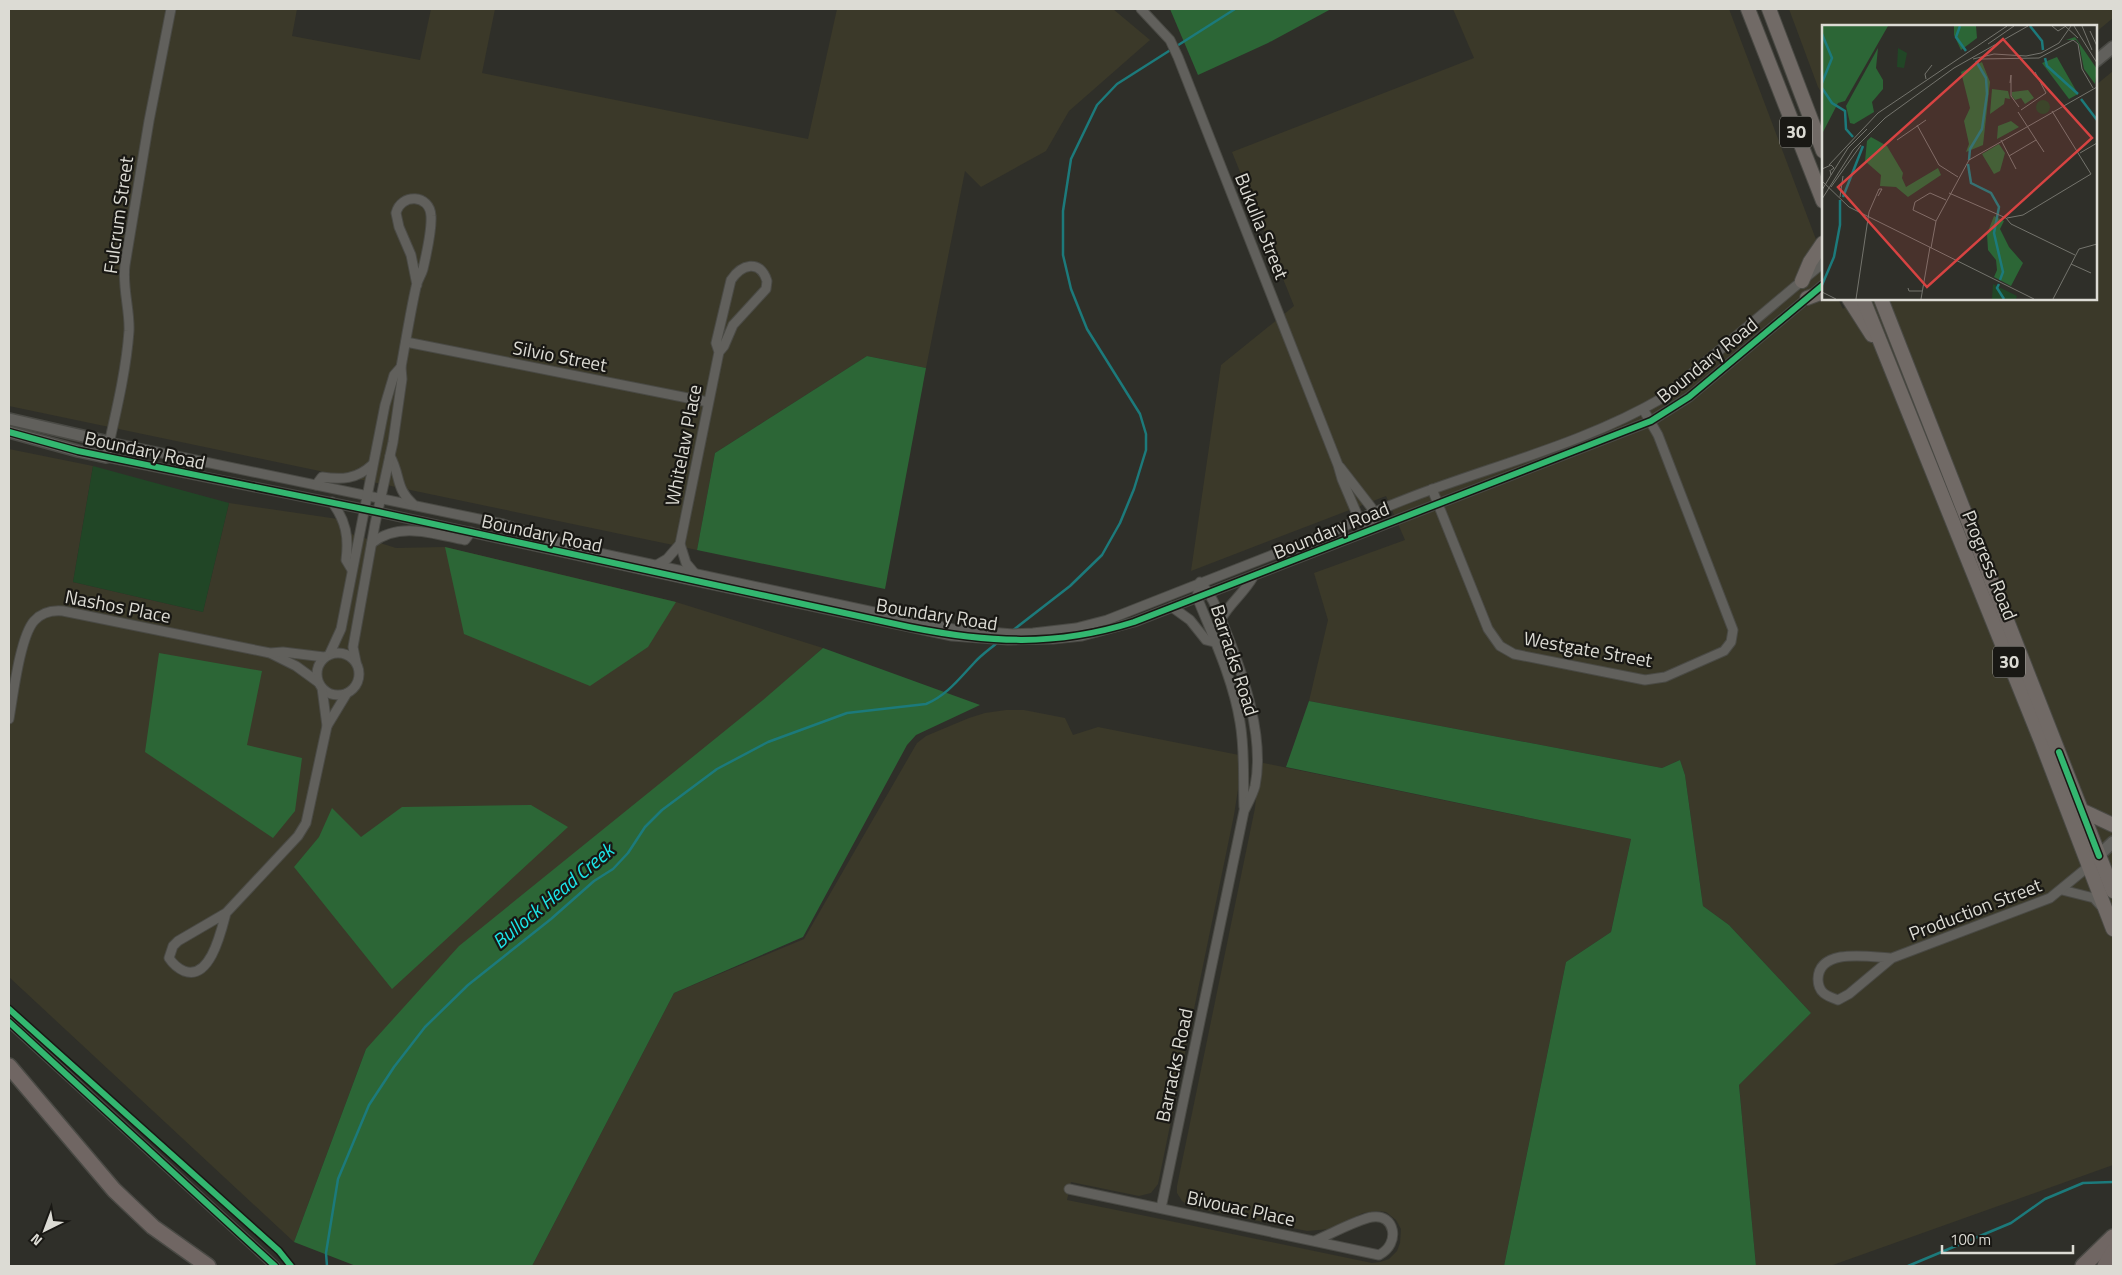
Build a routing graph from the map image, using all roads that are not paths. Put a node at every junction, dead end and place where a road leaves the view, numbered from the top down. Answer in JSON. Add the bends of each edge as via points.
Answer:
{"nodes":[{"id":1,"x":171,"y":9,"type":"edge"},
{"id":2,"x":1142,"y":9,"type":"edge"},
{"id":3,"x":1748,"y":9,"type":"edge"},
{"id":4,"x":1769,"y":9,"type":"edge"},
{"id":5,"x":2113,"y":47,"type":"edge"},
{"id":6,"x":2097,"y":60,"type":"edge"},
{"id":7,"x":1822,"y":148,"type":"edge"},
{"id":8,"x":1822,"y":198,"type":"edge"},
{"id":9,"x":1822,"y":244,"type":"edge"},
{"id":10,"x":1822,"y":264,"type":"edge"},
{"id":11,"x":1802,"y":281,"type":"junction"},
{"id":12,"x":417,"y":285,"type":"junction"},
{"id":13,"x":1822,"y":286,"type":"edge"},
{"id":14,"x":1822,"y":292,"type":"edge"},
{"id":15,"x":1807,"y":298,"type":"junction"},
{"id":16,"x":1850,"y":300,"type":"edge"},
{"id":17,"x":1863,"y":300,"type":"edge"},
{"id":18,"x":1881,"y":300,"type":"edge"},
{"id":19,"x":406,"y":342,"type":"junction"},
{"id":20,"x":1883,"y":350,"type":"junction"},
{"id":21,"x":718,"y":352,"type":"junction"},
{"id":22,"x":401,"y":367,"type":"junction"},
{"id":23,"x":708,"y":402,"type":"junction"},
{"id":24,"x":1643,"y":410,"type":"junction"},
{"id":25,"x":9,"y":419,"type":"edge"},
{"id":26,"x":1651,"y":421,"type":"junction"},
{"id":27,"x":9,"y":432,"type":"edge"},
{"id":28,"x":109,"y":442,"type":"junction"},
{"id":29,"x":390,"y":456,"type":"junction"},
{"id":30,"x":106,"y":457,"type":"junction"},
{"id":31,"x":1338,"y":464,"type":"junction"},
{"id":32,"x":372,"y":465,"type":"junction"},
{"id":33,"x":316,"y":485,"type":"junction"},
{"id":34,"x":1432,"y":489,"type":"junction"},
{"id":35,"x":367,"y":495,"type":"junction"},
{"id":36,"x":381,"y":498,"type":"junction"},
{"id":37,"x":332,"y":502,"type":"junction"},
{"id":38,"x":1438,"y":504,"type":"junction"},
{"id":39,"x":414,"y":505,"type":"junction"},
{"id":40,"x":365,"y":509,"type":"junction"},
{"id":41,"x":378,"y":512,"type":"junction"},
{"id":42,"x":1373,"y":514,"type":"junction"},
{"id":43,"x":1359,"y":519,"type":"junction"},
{"id":44,"x":1372,"y":528,"type":"junction"},
{"id":45,"x":471,"y":532,"type":"junction"},
{"id":46,"x":372,"y":543,"type":"junction"},
{"id":47,"x":680,"y":544,"type":"junction"},
{"id":48,"x":655,"y":566,"type":"junction"},
{"id":49,"x":352,"y":570,"type":"junction"},
{"id":50,"x":696,"y":575,"type":"junction"},
{"id":51,"x":1253,"y":577,"type":"junction"},
{"id":52,"x":1200,"y":582,"type":"junction"},
{"id":53,"x":1210,"y":593,"type":"junction"},
{"id":54,"x":1198,"y":597,"type":"junction"},
{"id":55,"x":1172,"y":608,"type":"junction"},
{"id":56,"x":1221,"y":619,"type":"junction"},
{"id":57,"x":910,"y":624,"type":"junction"},
{"id":58,"x":1054,"y":635,"type":"junction"},
{"id":59,"x":1214,"y":642,"type":"junction"},
{"id":60,"x":270,"y":653,"type":"junction"},
{"id":61,"x":327,"y":655,"type":"junction"},
{"id":62,"x":356,"y":662,"type":"junction"},
{"id":63,"x":320,"y":685,"type":"junction"},
{"id":64,"x":348,"y":693,"type":"junction"},
{"id":65,"x":9,"y":719,"type":"edge"},
{"id":66,"x":327,"y":726,"type":"junction"},
{"id":67,"x":2081,"y":810,"type":"junction"},
{"id":68,"x":1244,"y":811,"type":"junction"},
{"id":69,"x":2113,"y":825,"type":"edge"},
{"id":70,"x":2113,"y":842,"type":"edge"},
{"id":71,"x":2099,"y":856,"type":"junction"},
{"id":72,"x":2088,"y":866,"type":"junction"},
{"id":73,"x":2062,"y":890,"type":"junction"},
{"id":74,"x":2113,"y":891,"type":"edge"},
{"id":75,"x":2106,"y":911,"type":"junction"},
{"id":76,"x":226,"y":913,"type":"junction"},
{"id":77,"x":2113,"y":929,"type":"edge"},
{"id":78,"x":1892,"y":958,"type":"junction"},
{"id":79,"x":9,"y":1022,"type":"edge"},
{"id":80,"x":9,"y":1066,"type":"edge"},
{"id":81,"x":1069,"y":1189,"type":"dead end"},
{"id":82,"x":1160,"y":1208,"type":"junction"},
{"id":83,"x":2113,"y":1237,"type":"edge"},
{"id":84,"x":1314,"y":1241,"type":"junction"},
{"id":85,"x":2113,"y":1252,"type":"edge"},
{"id":86,"x":208,"y":1266,"type":"edge"},
{"id":87,"x":275,"y":1266,"type":"edge"},
{"id":88,"x":2083,"y":1266,"type":"edge"},
{"id":89,"x":2105,"y":1266,"type":"edge"}],
"edges":[{"from":1,"to":28,"type":"street","name":"Fulcrum Street","via":[[125,265],[123,281],[128,344]]},
{"from":2,"to":31,"type":"street","name":"Bukulla Street","via":[[1170,40],[1178,57]]},
{"from":3,"to":8,"type":"main road","number":"30"},
{"from":4,"to":7,"type":"main road","number":"30"},
{"from":5,"to":6,"type":"street"},
{"from":9,"to":11,"type":"main road"},
{"from":10,"to":11,"type":"street","name":"Boundary Road"},
{"from":11,"to":24,"type":"street","name":"Boundary Road","via":[[1664,397]]},
{"from":12,"to":12,"type":"street","via":[[411,255],[396,213],[400,204],[412,198],[422,199],[429,206],[431,216]]},
{"from":12,"to":19,"type":"street"},
{"from":13,"to":15,"type":"street","name":"Boundary Road"},
{"from":14,"to":15,"type":"main road"},
{"from":15,"to":26,"type":"street","name":"Boundary Road","via":[[1689,397]]},
{"from":16,"to":20,"type":"main road"},
{"from":17,"to":20,"type":"main road","name":"Progress Road","number":"30"},
{"from":18,"to":67,"type":"main road","name":"Progress Road","number":"30"},
{"from":19,"to":22,"type":"street"},
{"from":19,"to":23,"type":"street","name":"Silvio Street"},
{"from":20,"to":72,"type":"main road","name":"Progress Road","number":"30"},
{"from":21,"to":21,"type":"street","name":"Whitelaw Place","via":[[716,343],[731,280],[737,271],[754,266],[760,269],[767,281],[766,289],[733,326]]},
{"from":21,"to":23,"type":"street","name":"Whitelaw Place"},
{"from":22,"to":29,"type":"street"},
{"from":22,"to":32,"type":"street","via":[[394,376]]},
{"from":23,"to":47,"type":"street","name":"Whitelaw Place"},
{"from":24,"to":26,"type":"street","name":"Westgate Street"},
{"from":24,"to":34,"type":"street","name":"Boundary Road"},
{"from":25,"to":28,"type":"street","name":"Boundary Road"},
{"from":26,"to":38,"type":"street","name":"Boundary Road"},
{"from":26,"to":38,"type":"street","name":"Westgate Street","via":[[1733,630],[1731,642],[1724,651],[1666,677],[1645,680],[1514,654],[1500,646],[1488,629]]},
{"from":27,"to":30,"type":"street","name":"Boundary Road"},
{"from":28,"to":30,"type":"street","name":"Fulcrum Street"},
{"from":28,"to":33,"type":"street","name":"Boundary Road"},
{"from":29,"to":36,"type":"street"},
{"from":29,"to":39,"type":"street","via":[[404,496]]},
{"from":30,"to":37,"type":"street","name":"Boundary Road"},
{"from":31,"to":42,"type":"street","name":"Bukulla Street"},
{"from":31,"to":43,"type":"street","name":"Bukulla Street"},
{"from":32,"to":33,"type":"street","via":[[356,477],[339,480],[322,477]]},
{"from":32,"to":35,"type":"street"},
{"from":33,"to":35,"type":"street","name":"Boundary Road"},
{"from":34,"to":38,"type":"street","name":"Westgate Street"},
{"from":34,"to":42,"type":"street","name":"Boundary Road"},
{"from":35,"to":36,"type":"street","name":"Boundary Road"},
{"from":35,"to":40,"type":"street"},
{"from":36,"to":39,"type":"street","name":"Boundary Road"},
{"from":36,"to":41,"type":"street"},
{"from":37,"to":40,"type":"street","name":"Boundary Road"},
{"from":37,"to":49,"type":"street","via":[[346,528],[346,560]]},
{"from":38,"to":44,"type":"street","name":"Boundary Road"},
{"from":39,"to":48,"type":"street","name":"Boundary Road","via":[[502,524],[576,548]]},
{"from":40,"to":41,"type":"street","name":"Boundary Road"},
{"from":40,"to":49,"type":"street"},
{"from":41,"to":45,"type":"street","name":"Boundary Road"},
{"from":41,"to":46,"type":"street"},
{"from":42,"to":43,"type":"street","name":"Boundary Road"},
{"from":42,"to":44,"type":"street"},
{"from":43,"to":44,"type":"street"},
{"from":43,"to":52,"type":"street","name":"Boundary Road"},
{"from":44,"to":51,"type":"street","name":"Boundary Road"},
{"from":45,"to":46,"type":"street","via":[[465,540],[409,529],[389,533]]},
{"from":45,"to":57,"type":"street","name":"Boundary Road"},
{"from":46,"to":62,"type":"street","via":[[353,647]]},
{"from":47,"to":48,"type":"street","via":[[667,559]]},
{"from":47,"to":50,"type":"street","via":[[686,563]]},
{"from":48,"to":50,"type":"street","name":"Boundary Road"},
{"from":49,"to":61,"type":"street","via":[[341,629]]},
{"from":50,"to":57,"type":"street","name":"Boundary Road"},
{"from":51,"to":53,"type":"street","name":"Boundary Road"},
{"from":51,"to":56,"type":"street"},
{"from":52,"to":53,"type":"street","name":"Barracks Road"},
{"from":52,"to":54,"type":"street","name":"Barracks Road"},
{"from":52,"to":58,"type":"street","name":"Boundary Road","via":[[1107,620]]},
{"from":53,"to":54,"type":"street","name":"Boundary Road"},
{"from":53,"to":56,"type":"street","name":"Barracks Road"},
{"from":54,"to":55,"type":"street","name":"Boundary Road"},
{"from":54,"to":59,"type":"street","name":"Barracks Road"},
{"from":55,"to":58,"type":"street","name":"Boundary Road","via":[[1082,636]]},
{"from":55,"to":59,"type":"street","via":[[1190,620],[1206,640]]},
{"from":56,"to":68,"type":"street","name":"Barracks Road","via":[[1238,661],[1256,737],[1255,786]]},
{"from":57,"to":58,"type":"street","name":"Boundary Road"},
{"from":59,"to":68,"type":"street","name":"Barracks Road","via":[[1240,722],[1244,755]]},
{"from":60,"to":61,"type":"street","name":"Nashos Place"},
{"from":60,"to":63,"type":"street","name":"Nashos Place","via":[[296,666]]},
{"from":60,"to":65,"type":"street","name":"Nashos Place","via":[[51,610],[35,619],[29,628]]},
{"from":61,"to":62,"type":"street","via":[[345,653]]},
{"from":61,"to":63,"type":"street","via":[[317,669]]},
{"from":62,"to":64,"type":"street","via":[[359,677]]},
{"from":63,"to":64,"type":"street","via":[[334,695]]},
{"from":63,"to":66,"type":"street"},
{"from":64,"to":66,"type":"street"},
{"from":66,"to":76,"type":"street","via":[[306,823],[298,836]]},
{"from":67,"to":69,"type":"main road"},
{"from":67,"to":71,"type":"main road","name":"Progress Road","number":"30"},
{"from":68,"to":82,"type":"street","name":"Barracks Road"},
{"from":70,"to":71,"type":"street"},
{"from":71,"to":72,"type":"street"},
{"from":71,"to":74,"type":"main road","name":"Progress Road","number":"30"},
{"from":72,"to":73,"type":"street","name":"Production Street"},
{"from":72,"to":75,"type":"main road","name":"Progress Road","number":"30"},
{"from":73,"to":75,"type":"street","via":[[2094,898]]},
{"from":73,"to":78,"type":"street","name":"Production Street","via":[[2050,898]]},
{"from":75,"to":77,"type":"main road","name":"Progress Road","number":"30"},
{"from":76,"to":76,"type":"street","via":[[206,965],[191,973],[174,966],[169,958],[173,946]]},
{"from":78,"to":78,"type":"street","name":"Production Street","via":[[1838,1000],[1824,995],[1818,985],[1818,972],[1826,962],[1840,956]]},
{"from":79,"to":87,"type":"street"},
{"from":80,"to":86,"type":"highway","via":[[114,1190],[153,1227]]},
{"from":81,"to":82,"type":"street","name":"Bivouac Place"},
{"from":82,"to":84,"type":"street","name":"Bivouac Place"},
{"from":83,"to":88,"type":"highway"},
{"from":84,"to":84,"type":"street","name":"Bivouac Place","via":[[1373,1216],[1385,1218],[1393,1236],[1391,1245],[1379,1255]]},
{"from":85,"to":89,"type":"highway"}]}
